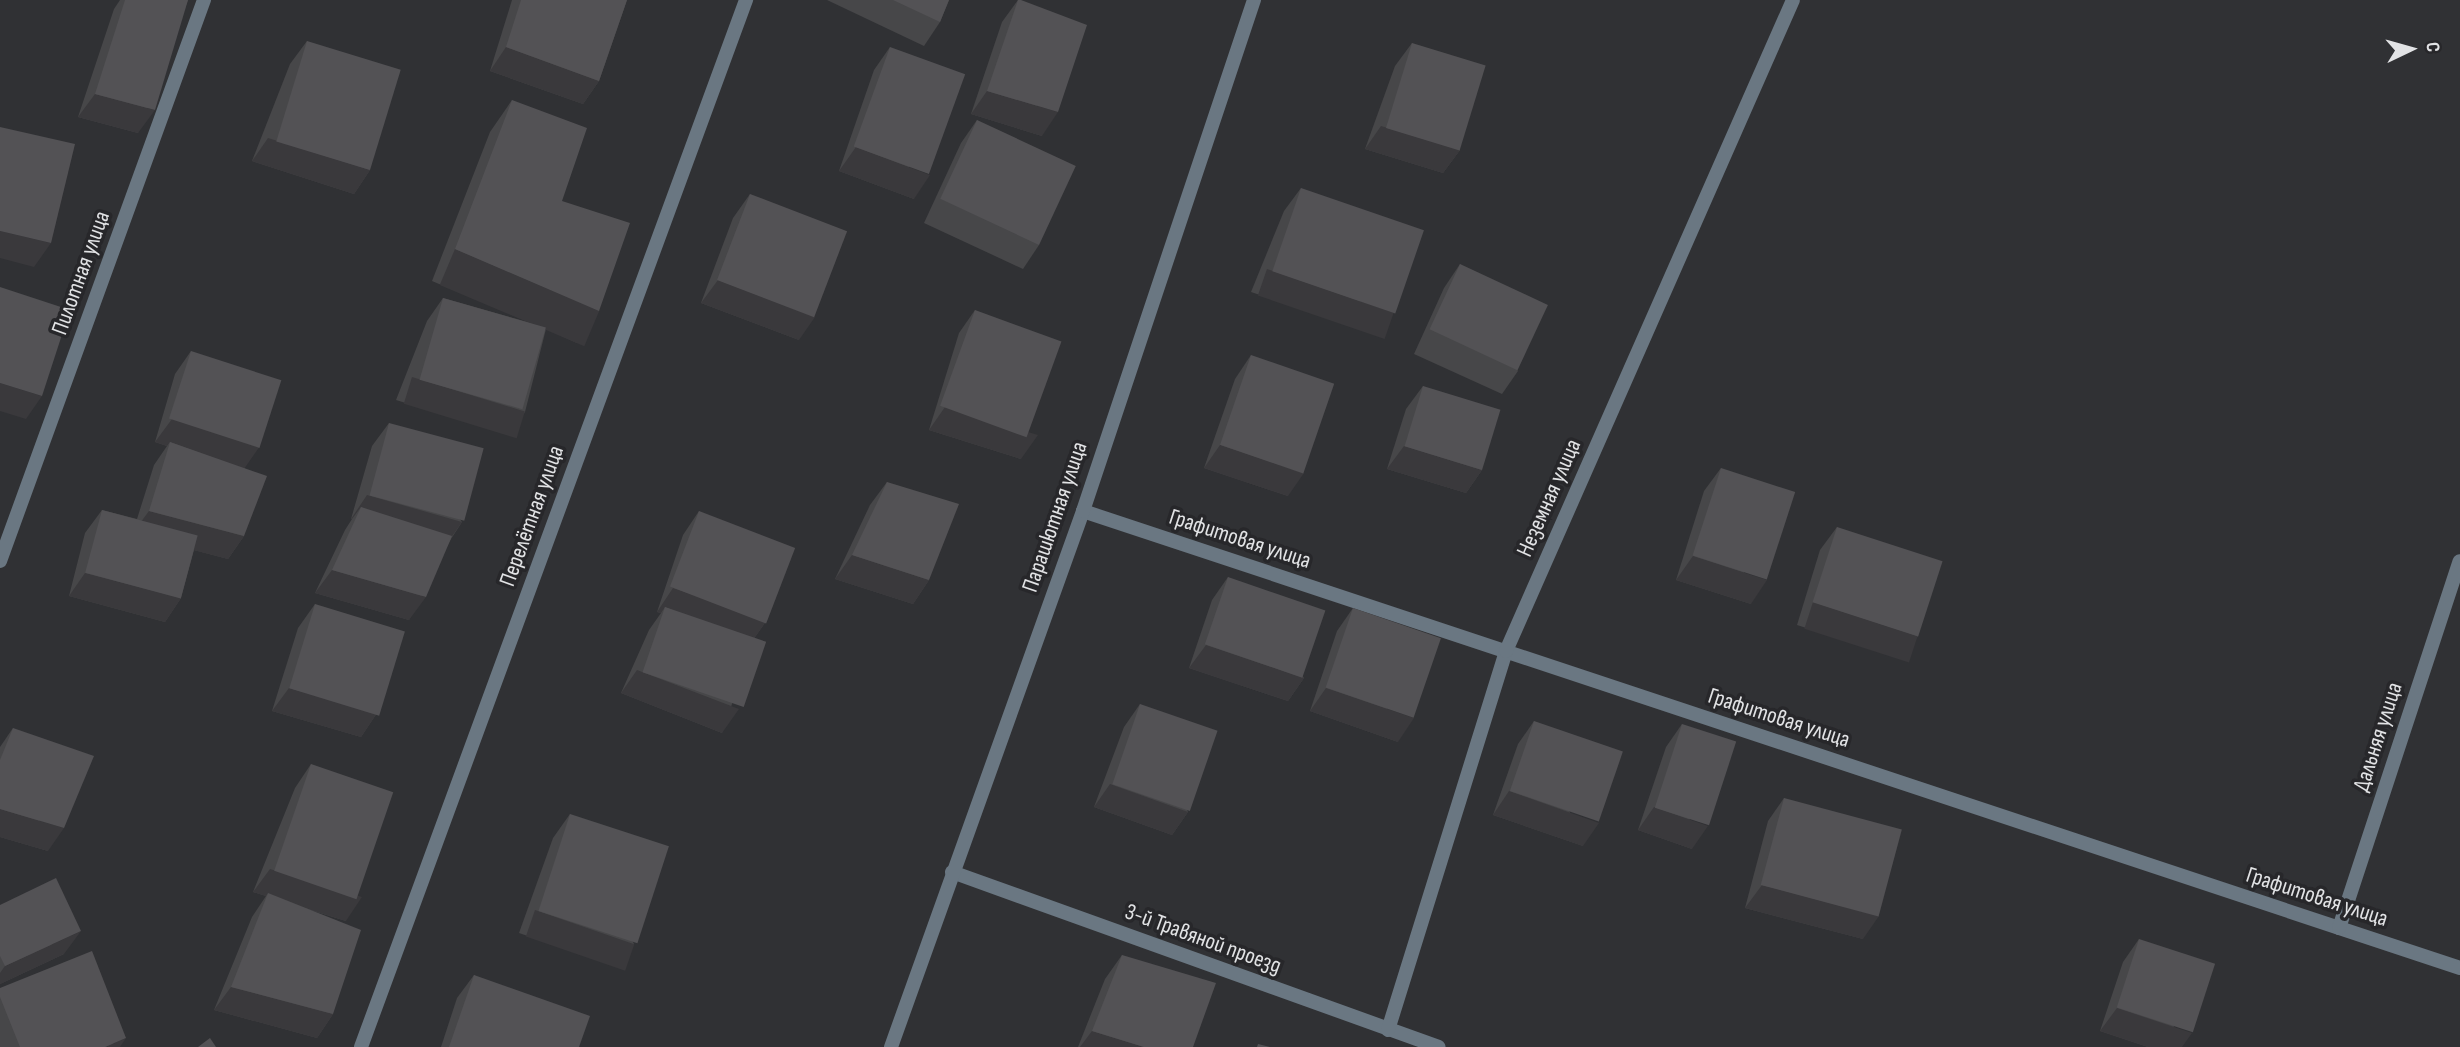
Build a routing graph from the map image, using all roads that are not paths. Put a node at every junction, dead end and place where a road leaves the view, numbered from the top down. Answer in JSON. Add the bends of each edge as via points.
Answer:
{"nodes":[{"id":1,"x":204,"y":0,"type":"edge"},
{"id":2,"x":746,"y":0,"type":"edge"},
{"id":3,"x":1254,"y":0,"type":"edge"},
{"id":4,"x":1793,"y":0,"type":"edge"},
{"id":5,"x":1083,"y":510,"type":"junction"},
{"id":6,"x":0,"y":561,"type":"edge"},
{"id":7,"x":2460,"y":561,"type":"edge"},
{"id":8,"x":1506,"y":651,"type":"junction"},
{"id":9,"x":952,"y":872,"type":"junction"},
{"id":10,"x":2339,"y":928,"type":"junction"},
{"id":11,"x":2460,"y":968,"type":"edge"},
{"id":12,"x":1388,"y":1030,"type":"junction"},
{"id":13,"x":361,"y":1047,"type":"edge"},
{"id":14,"x":891,"y":1047,"type":"edge"},
{"id":15,"x":1439,"y":1047,"type":"edge"}],
"edges":[{"from":1,"to":6,"type":"street","name":"Пилотная улица"},
{"from":2,"to":13,"type":"street","name":"Перелётная улица"},
{"from":3,"to":5,"type":"street","name":"Парашютная улица"},
{"from":4,"to":8,"type":"street","name":"Неземная улица"},
{"from":5,"to":8,"type":"street","name":"Графитовая улица"},
{"from":5,"to":9,"type":"street","name":"Парашютная улица"},
{"from":7,"to":10,"type":"street","name":"Дальняя улица"},
{"from":8,"to":10,"type":"street","name":"Графитовая улица"},
{"from":8,"to":12,"type":"street","name":"Неземная улица"},
{"from":9,"to":12,"type":"street","name":"3-й Травяной проезд"},
{"from":9,"to":14,"type":"street","name":"Парашютная улица"},
{"from":10,"to":11,"type":"street","name":"Графитовая улица"},
{"from":12,"to":15,"type":"street","name":"3-й Травяной проезд"}]}
